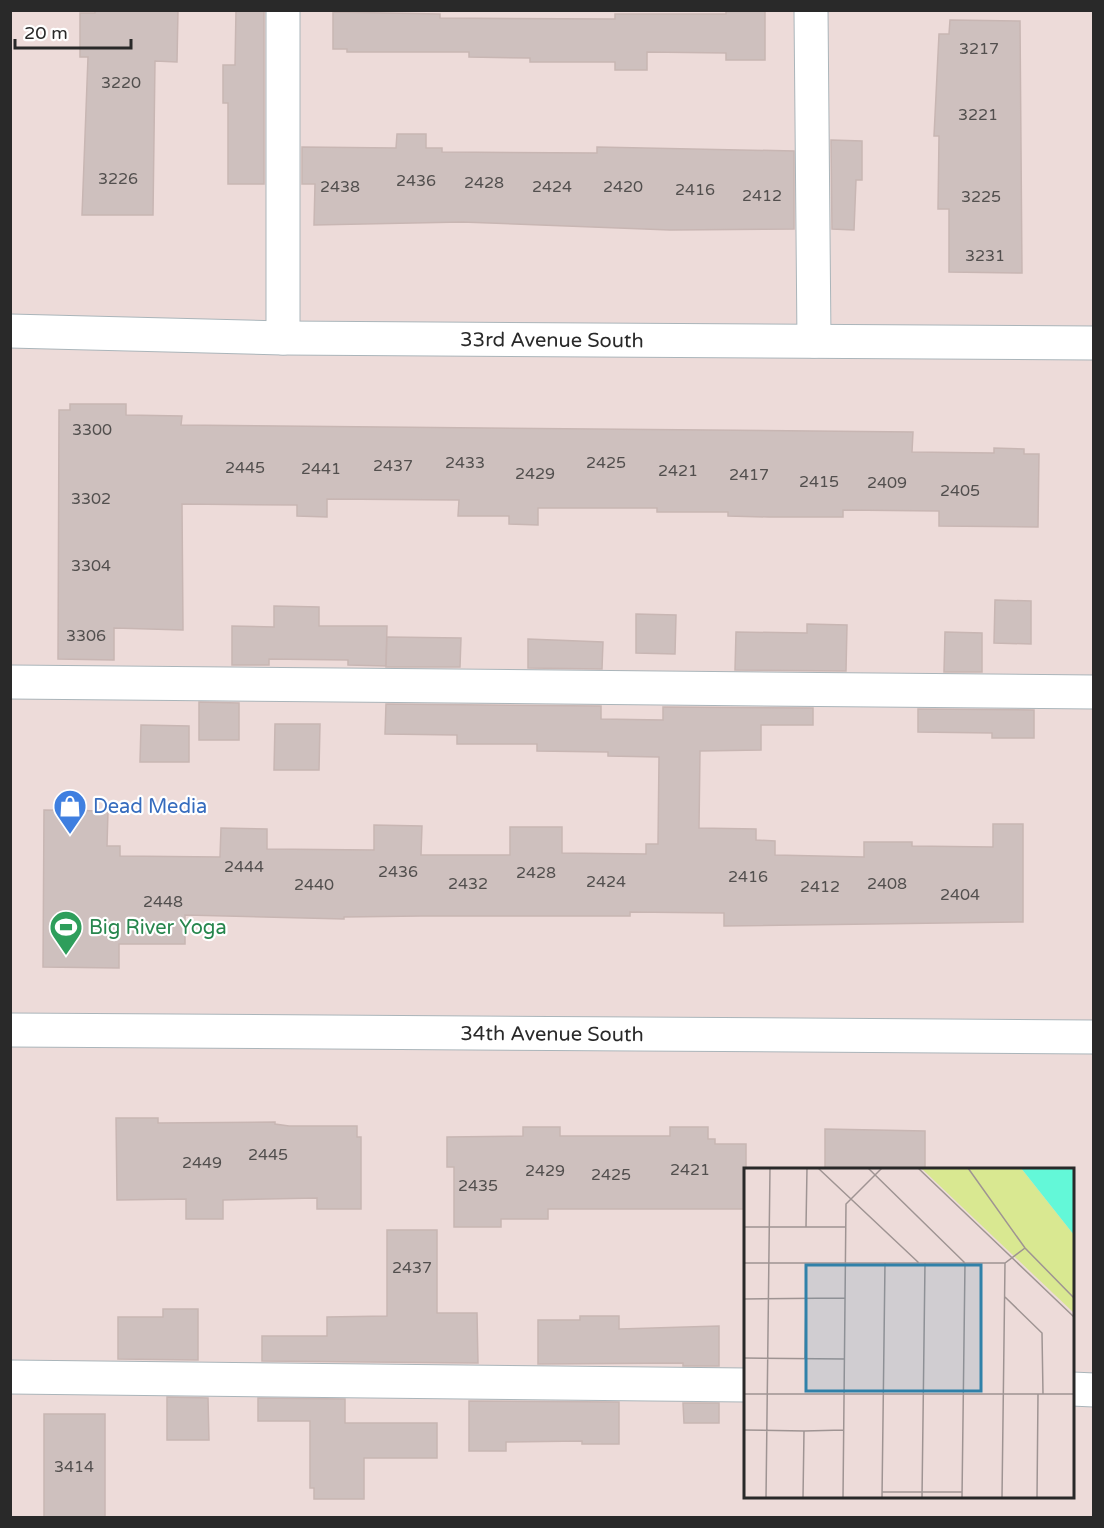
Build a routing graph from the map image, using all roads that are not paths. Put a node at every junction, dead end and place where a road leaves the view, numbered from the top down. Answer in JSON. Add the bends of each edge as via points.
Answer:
{"nodes":[{"id":1,"x":284,"y":10,"type":"edge"},
{"id":2,"x":812,"y":10,"type":"edge"},
{"id":3,"x":10,"y":331,"type":"edge"},
{"id":4,"x":284,"y":338,"type":"junction"},
{"id":5,"x":814,"y":341,"type":"junction"},
{"id":6,"x":1094,"y":343,"type":"edge"},
{"id":7,"x":10,"y":682,"type":"edge"},
{"id":8,"x":1094,"y":692,"type":"edge"},
{"id":9,"x":10,"y":1030,"type":"edge"},
{"id":10,"x":1094,"y":1037,"type":"edge"},
{"id":11,"x":10,"y":1377,"type":"edge"},
{"id":12,"x":744,"y":1385,"type":"edge"},
{"id":13,"x":1074,"y":1389,"type":"edge"},
{"id":14,"x":1094,"y":1389,"type":"edge"}],
"edges":[{"from":1,"to":4,"type":"street"},
{"from":2,"to":5,"type":"street"},
{"from":3,"to":4,"type":"street","name":"33rd Avenue South"},
{"from":4,"to":5,"type":"street","name":"33rd Avenue South"},
{"from":5,"to":6,"type":"street","name":"33rd Avenue South"},
{"from":7,"to":8,"type":"street"},
{"from":9,"to":10,"type":"street","name":"34th Avenue South"},
{"from":11,"to":12,"type":"street"},
{"from":13,"to":14,"type":"street"}]}
